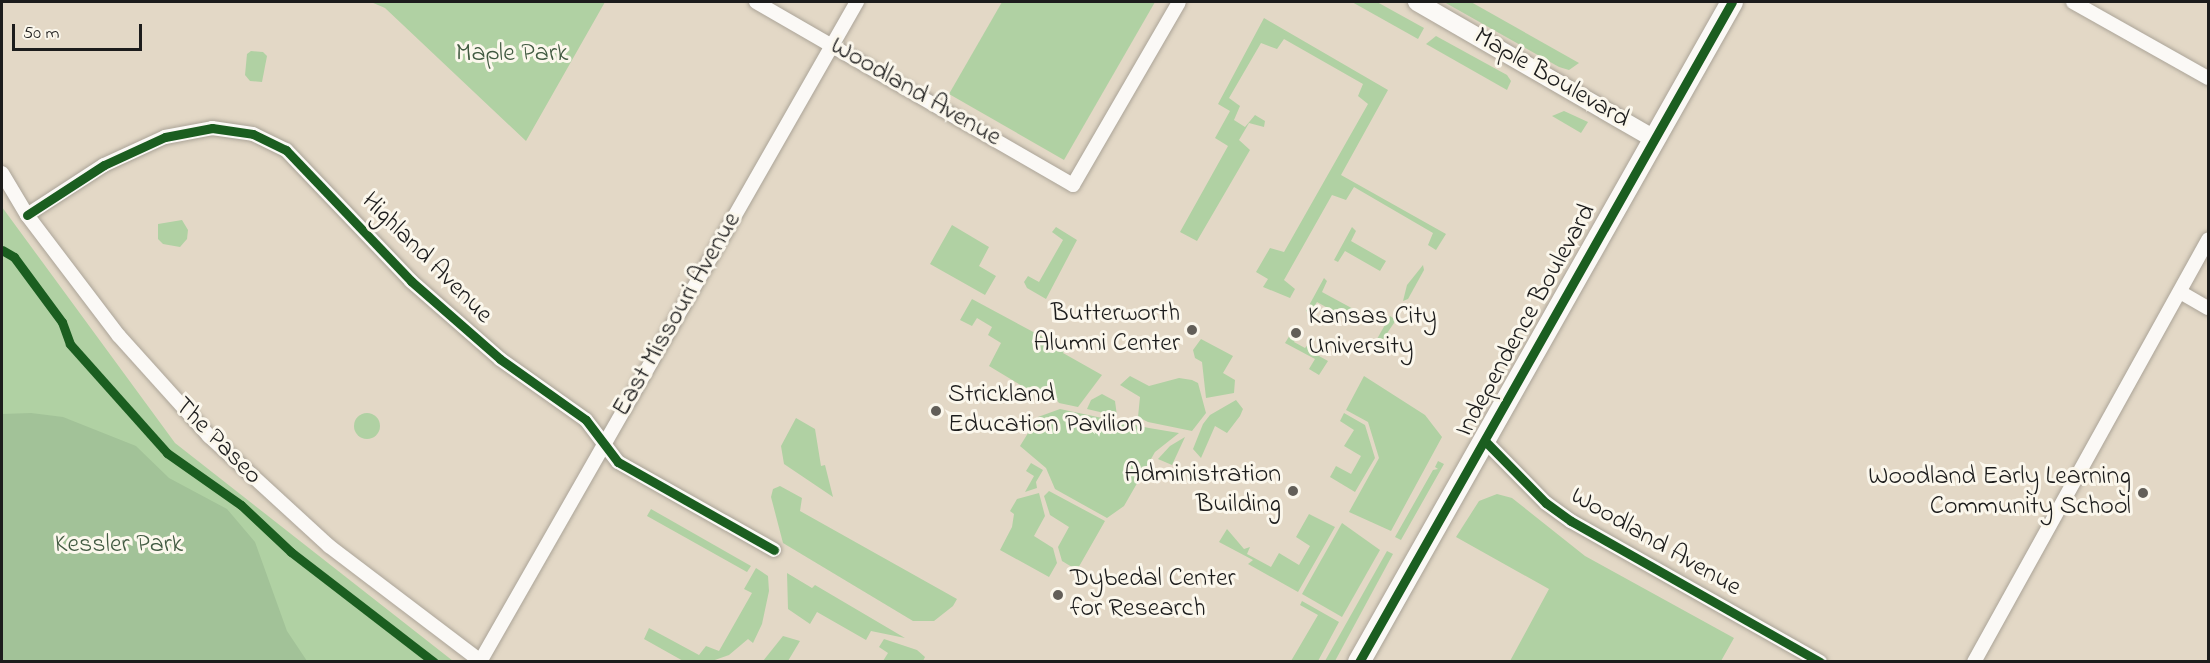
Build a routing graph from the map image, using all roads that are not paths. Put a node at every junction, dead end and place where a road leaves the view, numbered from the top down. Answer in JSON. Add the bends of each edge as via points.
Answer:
{"nodes":[{"id":1,"x":756,"y":2,"type":"edge"},
{"id":2,"x":857,"y":2,"type":"edge"},
{"id":3,"x":1179,"y":2,"type":"edge"},
{"id":4,"x":1417,"y":2,"type":"edge"},
{"id":5,"x":1732,"y":2,"type":"edge"},
{"id":6,"x":2073,"y":2,"type":"edge"},
{"id":7,"x":832,"y":45,"type":"junction"},
{"id":8,"x":2208,"y":78,"type":"edge"},
{"id":9,"x":1653,"y":138,"type":"junction"},
{"id":10,"x":2,"y":173,"type":"edge"},
{"id":11,"x":27,"y":215,"type":"junction"},
{"id":12,"x":2208,"y":239,"type":"edge"},
{"id":13,"x":2180,"y":292,"type":"junction"},
{"id":14,"x":2208,"y":308,"type":"edge"},
{"id":15,"x":606,"y":441,"type":"junction"},
{"id":16,"x":1485,"y":441,"type":"junction"},
{"id":17,"x":774,"y":550,"type":"dead end"},
{"id":18,"x":482,"y":661,"type":"edge"},
{"id":19,"x":1360,"y":661,"type":"edge"},
{"id":20,"x":1820,"y":662,"type":"edge"},
{"id":21,"x":1974,"y":662,"type":"edge"}],
"edges":[{"from":1,"to":7,"type":"street","name":"Woodland Avenue"},
{"from":2,"to":7,"type":"street","name":"East Missouri Avenue"},
{"from":3,"to":7,"type":"street","name":"Woodland Avenue","via":[[1073,185]]},
{"from":4,"to":9,"type":"street","name":"Maple Boulevard"},
{"from":5,"to":9,"type":"main road","name":"Independence Boulevard"},
{"from":6,"to":8,"type":"street"},
{"from":7,"to":15,"type":"street","name":"East Missouri Avenue"},
{"from":9,"to":16,"type":"main road","name":"Independence Boulevard"},
{"from":10,"to":11,"type":"street","name":"The Paseo"},
{"from":11,"to":15,"type":"street","name":"Highland Avenue","via":[[104,165],[165,137],[212,128],[253,134],[286,150],[411,281],[500,359],[586,420]]},
{"from":11,"to":18,"type":"street","name":"The Paseo","via":[[119,336],[259,485],[329,546]]},
{"from":12,"to":13,"type":"street"},
{"from":13,"to":14,"type":"street"},
{"from":13,"to":21,"type":"street"},
{"from":15,"to":17,"type":"street","name":"Highland Avenue","via":[[618,462]]},
{"from":15,"to":18,"type":"street","name":"East Missouri Avenue"},
{"from":16,"to":19,"type":"main road","name":"Independence Boulevard"},
{"from":16,"to":20,"type":"street","name":"Woodland Avenue","via":[[1546,503],[1571,521]]}]}
